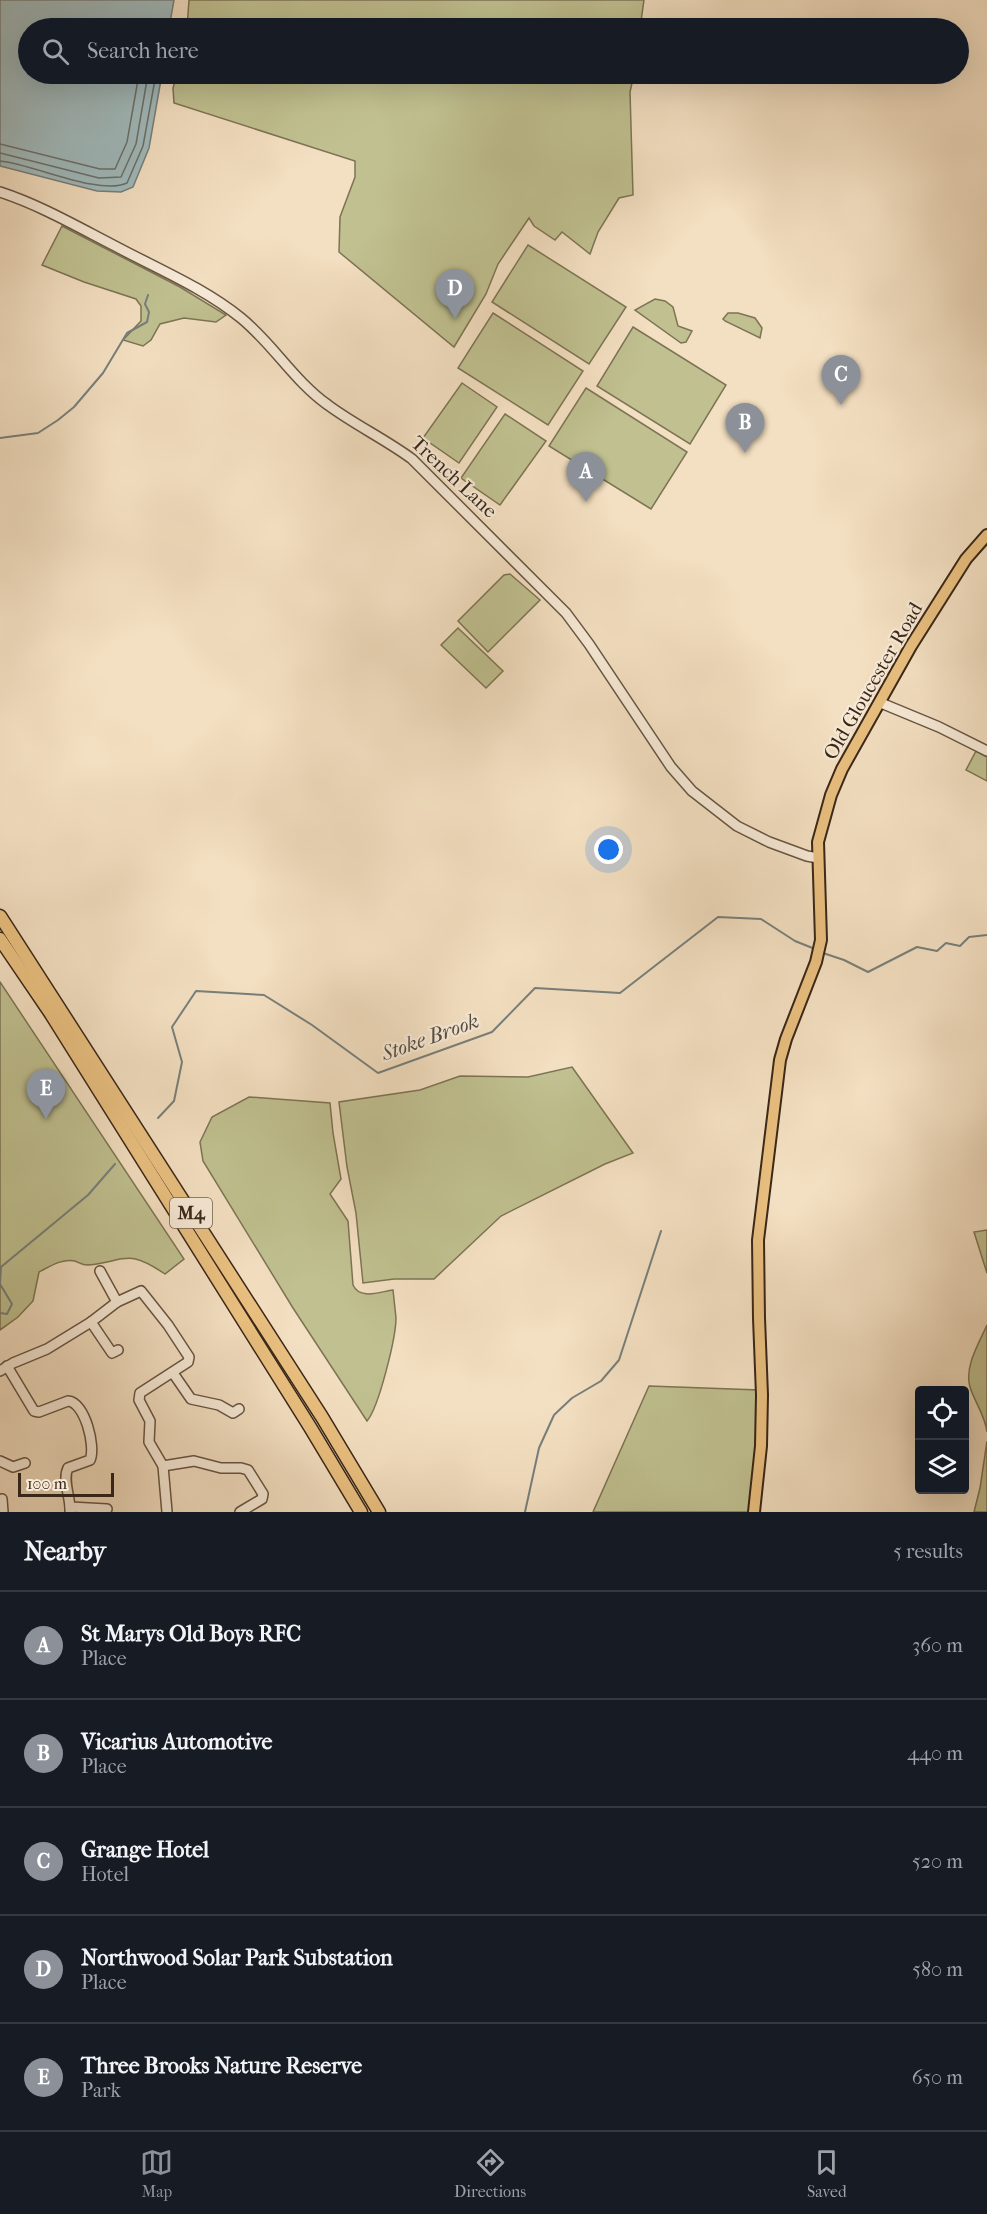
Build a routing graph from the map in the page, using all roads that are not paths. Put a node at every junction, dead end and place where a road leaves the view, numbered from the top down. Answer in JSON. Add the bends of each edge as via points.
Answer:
{"nodes":[{"id":1,"x":0,"y":192,"type":"edge"},
{"id":2,"x":987,"y":535,"type":"edge"},
{"id":3,"x":881,"y":703,"type":"junction"},
{"id":4,"x":987,"y":751,"type":"edge"},
{"id":5,"x":818,"y":858,"type":"junction"},
{"id":6,"x":0,"y":916,"type":"edge"},
{"id":7,"x":0,"y":939,"type":"edge"},
{"id":8,"x":100,"y":1271,"type":"dead end"},
{"id":9,"x":117,"y":1302,"type":"junction"},
{"id":10,"x":91,"y":1322,"type":"junction"},
{"id":11,"x":118,"y":1350,"type":"dead end"},
{"id":12,"x":3,"y":1368,"type":"edge"},
{"id":13,"x":173,"y":1373,"type":"junction"},
{"id":14,"x":239,"y":1409,"type":"dead end"},
{"id":15,"x":0,"y":1461,"type":"edge"},
{"id":16,"x":25,"y":1464,"type":"dead end"},
{"id":17,"x":163,"y":1466,"type":"junction"},
{"id":18,"x":4,"y":1499,"type":"edge"},
{"id":19,"x":70,"y":1509,"type":"edge"},
{"id":20,"x":107,"y":1509,"type":"dead end"},
{"id":21,"x":3,"y":1512,"type":"edge"},
{"id":22,"x":167,"y":1512,"type":"edge"},
{"id":23,"x":240,"y":1512,"type":"edge"},
{"id":24,"x":362,"y":1512,"type":"edge"},
{"id":25,"x":379,"y":1512,"type":"edge"},
{"id":26,"x":754,"y":1512,"type":"edge"}],
"edges":[{"from":1,"to":5,"type":"street","name":"Trench Lane","via":[[32,203],[91,233],[219,302],[243,320],[302,384],[327,405],[412,459],[566,614],[671,767],[692,791],[738,826],[778,846]]},
{"from":2,"to":3,"type":"main road","name":"Old Gloucester Road","via":[[966,559],[911,646]]},
{"from":3,"to":4,"type":"street"},
{"from":3,"to":5,"type":"main road","name":"Old Gloucester Road","via":[[831,795],[818,842]]},
{"from":5,"to":26,"type":"main road","name":"Old Gloucester Road","via":[[821,940],[780,1060],[758,1240],[762,1395]]},
{"from":6,"to":25,"type":"highway","number":"M4"},
{"from":7,"to":24,"type":"highway","number":"M4"},
{"from":8,"to":9,"type":"street"},
{"from":9,"to":10,"type":"street"},
{"from":9,"to":13,"type":"street","via":[[141,1291],[168,1324],[189,1357]]},
{"from":10,"to":11,"type":"street","via":[[112,1353]]},
{"from":10,"to":12,"type":"street","via":[[47,1349]]},
{"from":12,"to":19,"type":"street","via":[[34,1411],[73,1401],[88,1426],[93,1454],[90,1460],[68,1468],[66,1474]]},
{"from":13,"to":14,"type":"street","via":[[191,1399],[219,1405],[233,1413]]},
{"from":13,"to":17,"type":"street","via":[[140,1393],[139,1400],[150,1421],[149,1442]]},
{"from":15,"to":16,"type":"street","via":[[14,1467]]},
{"from":17,"to":22,"type":"street"},
{"from":17,"to":23,"type":"street","via":[[194,1461],[248,1470],[263,1494],[262,1499]]},
{"from":18,"to":21,"type":"street"},
{"from":19,"to":20,"type":"street"}]}
